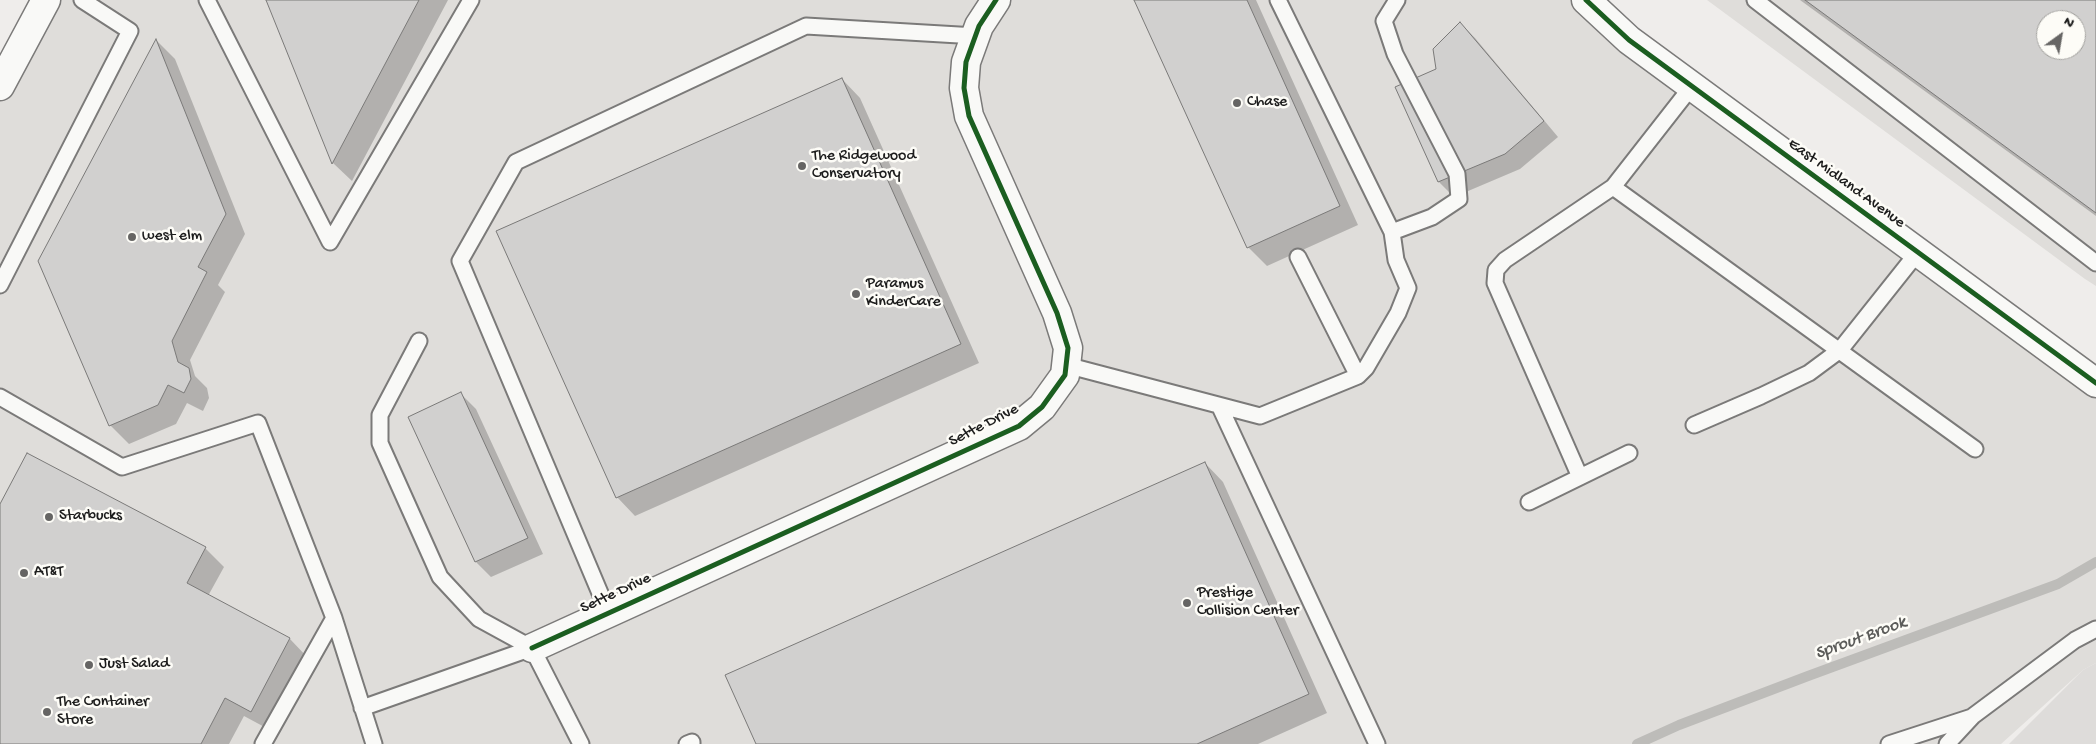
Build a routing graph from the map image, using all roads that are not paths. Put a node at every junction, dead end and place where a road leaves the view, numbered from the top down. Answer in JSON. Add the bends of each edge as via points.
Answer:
{"nodes":[{"id":1,"x":46,"y":0,"type":"edge"},
{"id":2,"x":82,"y":0,"type":"edge"},
{"id":3,"x":207,"y":0,"type":"edge"},
{"id":4,"x":471,"y":0,"type":"edge"},
{"id":5,"x":996,"y":0,"type":"edge"},
{"id":6,"x":1278,"y":0,"type":"edge"},
{"id":7,"x":1398,"y":0,"type":"edge"},
{"id":8,"x":1586,"y":0,"type":"edge"},
{"id":9,"x":1755,"y":0,"type":"edge"},
{"id":10,"x":976,"y":36,"type":"junction"},
{"id":11,"x":0,"y":86,"type":"edge"},
{"id":12,"x":1692,"y":86,"type":"junction"},
{"id":13,"x":1613,"y":187,"type":"junction"},
{"id":14,"x":1392,"y":232,"type":"junction"},
{"id":15,"x":1918,"y":252,"type":"junction"},
{"id":16,"x":1298,"y":257,"type":"dead end"},
{"id":17,"x":2096,"y":263,"type":"edge"},
{"id":18,"x":0,"y":285,"type":"edge"},
{"id":19,"x":419,"y":340,"type":"dead end"},
{"id":20,"x":1840,"y":350,"type":"junction"},
{"id":21,"x":1066,"y":365,"type":"junction"},
{"id":22,"x":1358,"y":376,"type":"junction"},
{"id":23,"x":2096,"y":383,"type":"edge"},
{"id":24,"x":0,"y":398,"type":"edge"},
{"id":25,"x":1220,"y":406,"type":"junction"},
{"id":26,"x":1694,"y":424,"type":"dead end"},
{"id":27,"x":1975,"y":449,"type":"dead end"},
{"id":28,"x":1629,"y":453,"type":"dead end"},
{"id":29,"x":1580,"y":477,"type":"junction"},
{"id":30,"x":1529,"y":502,"type":"dead end"},
{"id":31,"x":608,"y":612,"type":"junction"},
{"id":32,"x":334,"y":618,"type":"junction"},
{"id":33,"x":2096,"y":629,"type":"edge"},
{"id":34,"x":532,"y":648,"type":"junction"},
{"id":35,"x":362,"y":708,"type":"junction"},
{"id":36,"x":1973,"y":716,"type":"junction"},
{"id":37,"x":263,"y":744,"type":"edge"},
{"id":38,"x":374,"y":744,"type":"edge"},
{"id":39,"x":581,"y":744,"type":"edge"},
{"id":40,"x":687,"y":744,"type":"edge"},
{"id":41,"x":692,"y":744,"type":"edge"},
{"id":42,"x":1377,"y":744,"type":"edge"},
{"id":43,"x":1889,"y":744,"type":"edge"},
{"id":44,"x":1947,"y":744,"type":"edge"}],
"edges":[{"from":1,"to":11,"type":"main road"},
{"from":2,"to":18,"type":"lane","via":[[130,31]]},
{"from":3,"to":4,"type":"lane","via":[[330,242]]},
{"from":5,"to":10,"type":"main road","name":"Sette Drive"},
{"from":6,"to":14,"type":"lane"},
{"from":7,"to":14,"type":"lane","via":[[1384,21],[1395,54],[1457,174],[1459,199],[1432,217]]},
{"from":8,"to":12,"type":"main road","name":"East Midland Avenue","via":[[1629,40]]},
{"from":9,"to":17,"type":"lane"},
{"from":10,"to":21,"type":"main road","name":"Sette Drive","via":[[966,62],[964,88],[970,116],[1057,313],[1068,348]]},
{"from":10,"to":31,"type":"lane","via":[[806,26],[516,162],[460,261]]},
{"from":12,"to":13,"type":"lane"},
{"from":12,"to":15,"type":"main road","name":"East Midland Avenue"},
{"from":13,"to":20,"type":"lane"},
{"from":13,"to":29,"type":"lane","via":[[1505,260],[1495,276],[1495,283]]},
{"from":14,"to":22,"type":"lane","via":[[1396,260],[1408,288],[1398,313]]},
{"from":15,"to":20,"type":"lane"},
{"from":15,"to":23,"type":"main road","name":"East Midland Avenue"},
{"from":16,"to":22,"type":"lane"},
{"from":19,"to":34,"type":"lane","via":[[380,415],[380,443],[440,578],[479,619]]},
{"from":20,"to":26,"type":"lane","via":[[1809,373]]},
{"from":20,"to":27,"type":"lane"},
{"from":21,"to":25,"type":"lane"},
{"from":21,"to":31,"type":"main road","name":"Sette Drive","via":[[1065,375],[1042,407],[1019,426]]},
{"from":22,"to":25,"type":"lane","via":[[1260,416]]},
{"from":24,"to":32,"type":"lane","via":[[122,467],[258,423]]},
{"from":25,"to":42,"type":"lane"},
{"from":28,"to":29,"type":"lane"},
{"from":29,"to":30,"type":"lane"},
{"from":31,"to":34,"type":"main road","name":"Sette Drive"},
{"from":32,"to":35,"type":"lane"},
{"from":32,"to":37,"type":"lane"},
{"from":33,"to":36,"type":"lane","via":[[2075,640]]},
{"from":34,"to":35,"type":"lane"},
{"from":34,"to":39,"type":"lane"},
{"from":35,"to":38,"type":"lane"},
{"from":36,"to":43,"type":"lane"},
{"from":36,"to":44,"type":"lane"},
{"from":40,"to":41,"type":"lane"}]}
